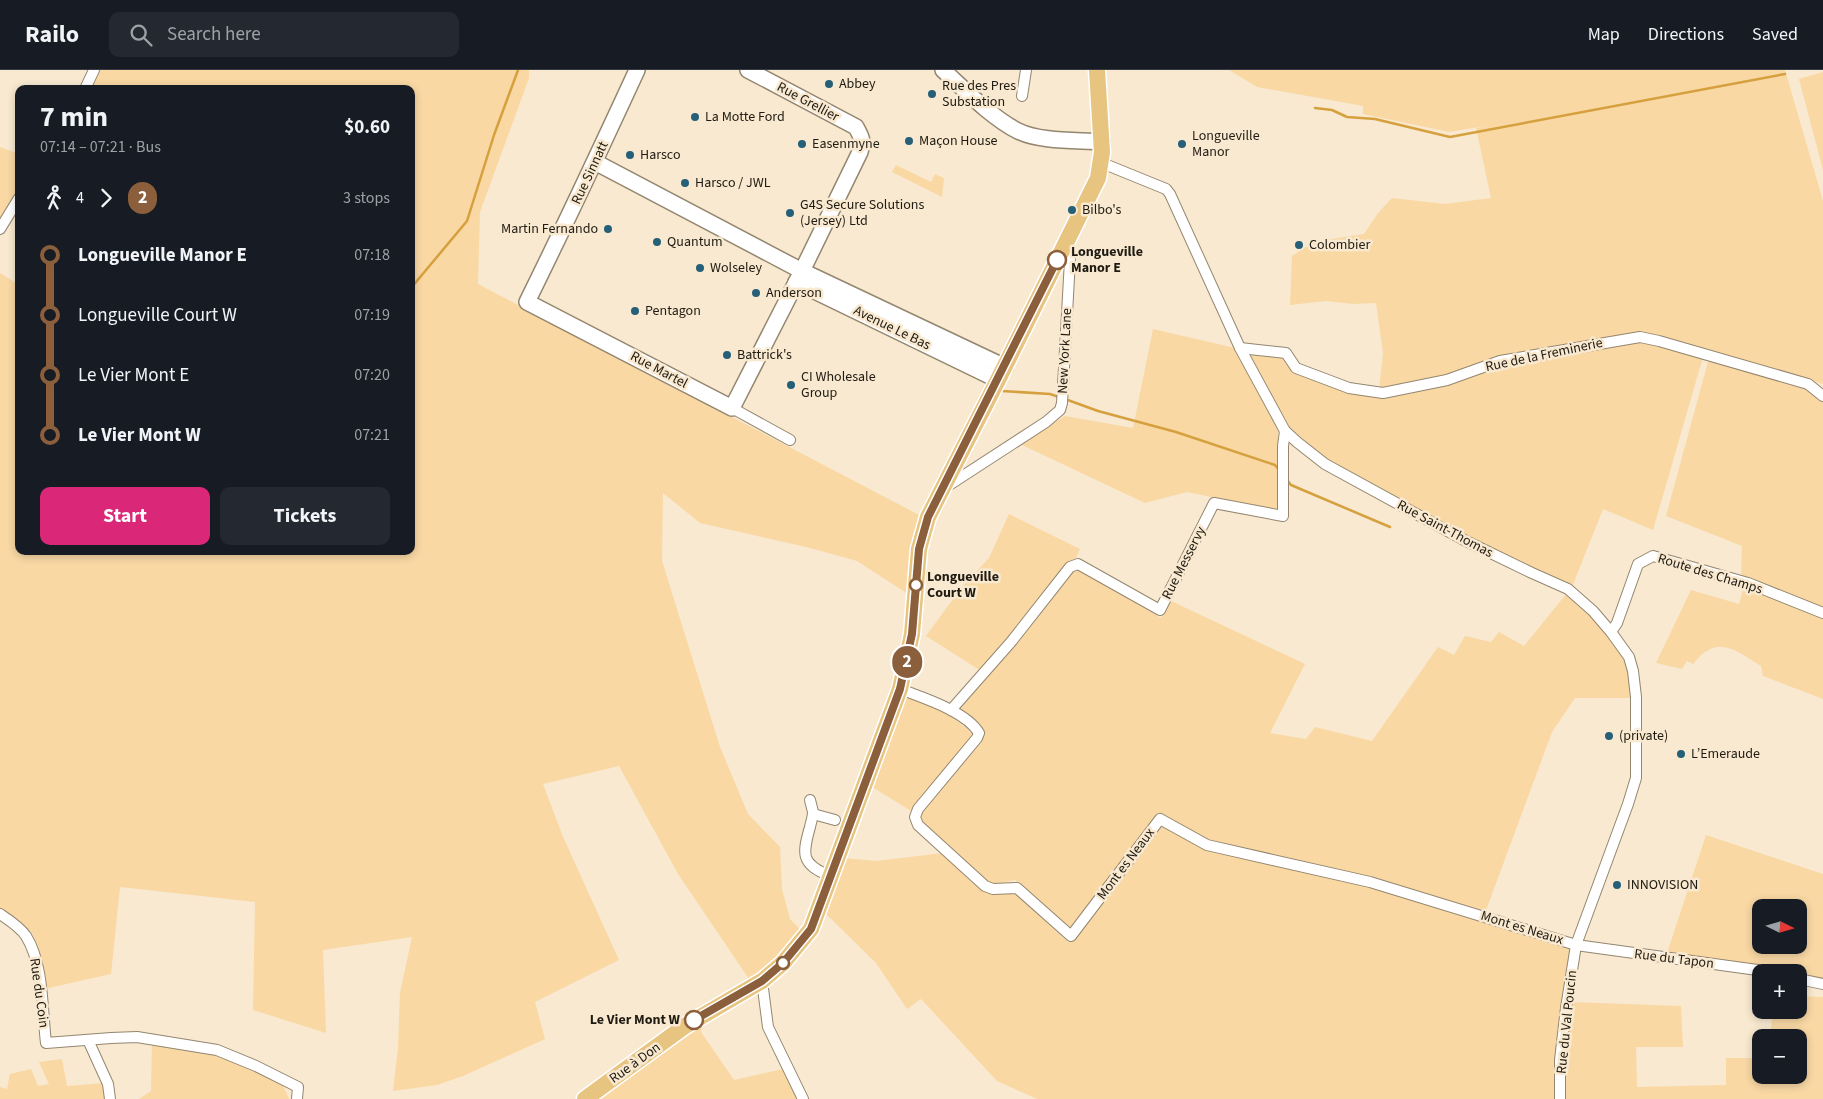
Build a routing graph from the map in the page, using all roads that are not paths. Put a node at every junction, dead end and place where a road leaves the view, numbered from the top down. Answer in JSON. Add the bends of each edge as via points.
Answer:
{"nodes":[{"id":1,"x":94,"y":70,"type":"edge"},
{"id":2,"x":637,"y":70,"type":"edge"},
{"id":3,"x":748,"y":70,"type":"edge"},
{"id":4,"x":944,"y":70,"type":"edge"},
{"id":5,"x":1026,"y":70,"type":"edge"},
{"id":6,"x":1097,"y":70,"type":"edge"},
{"id":7,"x":87,"y":85,"type":"edge"},
{"id":8,"x":1022,"y":96,"type":"dead end"},
{"id":9,"x":1102,"y":142,"type":"junction"},
{"id":10,"x":595,"y":162,"type":"junction"},
{"id":11,"x":1102,"y":163,"type":"junction"},
{"id":12,"x":15,"y":205,"type":"edge"},
{"id":13,"x":0,"y":229,"type":"edge"},
{"id":14,"x":1067,"y":241,"type":"junction"},
{"id":15,"x":799,"y":276,"type":"junction"},
{"id":16,"x":527,"y":302,"type":"joint"},
{"id":17,"x":1240,"y":348,"type":"junction"},
{"id":18,"x":1001,"y":373,"type":"junction"},
{"id":19,"x":1823,"y":396,"type":"edge"},
{"id":20,"x":732,"y":408,"type":"junction"},
{"id":21,"x":1285,"y":431,"type":"junction"},
{"id":22,"x":790,"y":440,"type":"dead end"},
{"id":23,"x":943,"y":489,"type":"junction"},
{"id":24,"x":1823,"y":612,"type":"edge"},
{"id":25,"x":1611,"y":632,"type":"junction"},
{"id":26,"x":900,"y":689,"type":"junction"},
{"id":27,"x":951,"y":710,"type":"junction"},
{"id":28,"x":810,"y":800,"type":"dead end"},
{"id":29,"x":813,"y":814,"type":"junction"},
{"id":30,"x":835,"y":820,"type":"dead end"},
{"id":31,"x":830,"y":876,"type":"junction"},
{"id":32,"x":0,"y":914,"type":"edge"},
{"id":33,"x":1576,"y":945,"type":"junction"},
{"id":34,"x":1752,"y":969,"type":"edge"},
{"id":35,"x":762,"y":981,"type":"junction"},
{"id":36,"x":1807,"y":981,"type":"edge"},
{"id":37,"x":1823,"y":984,"type":"edge"},
{"id":38,"x":88,"y":1040,"type":"junction"},
{"id":39,"x":110,"y":1099,"type":"edge"},
{"id":40,"x":297,"y":1099,"type":"edge"},
{"id":41,"x":585,"y":1099,"type":"edge"},
{"id":42,"x":803,"y":1099,"type":"edge"},
{"id":43,"x":1560,"y":1099,"type":"edge"}],
"edges":[{"from":1,"to":7,"type":"street"},
{"from":2,"to":10,"type":"street","name":"Rue Sinnatt"},
{"from":3,"to":15,"type":"street","name":"Rue Grellier","via":[[856,127],[862,138],[860,152]]},
{"from":4,"to":9,"type":"street","via":[[998,118],[1019,132]]},
{"from":5,"to":8,"type":"street"},
{"from":6,"to":9,"type":"main road","name":"Rue à Don"},
{"from":9,"to":11,"type":"main road","name":"Rue à Don"},
{"from":10,"to":15,"type":"street","name":"Avenue Le Bas"},
{"from":10,"to":16,"type":"street","name":"Rue Sinnatt"},
{"from":11,"to":14,"type":"main road","name":"Rue à Don"},
{"from":11,"to":17,"type":"street","name":"Rue Saint-Thomas","via":[[1166,189],[1170,194]]},
{"from":12,"to":13,"type":"street"},
{"from":14,"to":18,"type":"main road","name":"Rue à Don"},
{"from":14,"to":23,"type":"street","name":"New York Lane","via":[[1070,260],[1060,410]]},
{"from":15,"to":18,"type":"street","name":"Avenue Le Bas"},
{"from":15,"to":20,"type":"street"},
{"from":16,"to":20,"type":"street","name":"Rue Martel"},
{"from":17,"to":19,"type":"street","name":"Rue de la Freminerie","via":[[1286,353],[1296,368],[1350,388],[1383,393],[1447,380],[1500,361],[1640,337],[1808,384]]},
{"from":17,"to":21,"type":"street","name":"Rue Saint-Thomas"},
{"from":18,"to":23,"type":"main road","name":"Rue à Don"},
{"from":20,"to":22,"type":"street","name":"Rue Martel"},
{"from":21,"to":25,"type":"street","name":"Rue Saint-Thomas","via":[[1325,464],[1464,540],[1568,588]]},
{"from":21,"to":27,"type":"street","name":"Rue Messervy","via":[[1283,516],[1214,503],[1160,610],[1078,564],[1070,567],[1011,642]]},
{"from":23,"to":26,"type":"main road","name":"Rue à Don","via":[[928,517],[919,549],[912,634]]},
{"from":24,"to":25,"type":"street","name":"Route des Champs","via":[[1748,583],[1653,556],[1638,564]]},
{"from":25,"to":33,"type":"street","name":"Rue Saint-Thomas","via":[[1629,657],[1633,671],[1636,778]]},
{"from":26,"to":27,"type":"street","name":"Mont es Neaux"},
{"from":26,"to":31,"type":"main road","name":"Rue à Don"},
{"from":27,"to":33,"type":"street","name":"Mont es Neaux","via":[[979,733],[918,810],[915,817],[918,825],[985,886],[1017,888],[1071,936],[1160,820],[1207,845],[1370,882]]},
{"from":28,"to":29,"type":"street"},
{"from":29,"to":30,"type":"street"},
{"from":29,"to":31,"type":"street","via":[[804,855],[810,865]]},
{"from":31,"to":35,"type":"main road","name":"Rue à Don","via":[[811,929],[783,963]]},
{"from":32,"to":38,"type":"street","name":"Rue du Coin","via":[[26,936],[34,955],[46,1043]]},
{"from":33,"to":34,"type":"street","name":"Rue du Tapon"},
{"from":33,"to":43,"type":"street","name":"Rue du Val Poucin","via":[[1560,1060]]},
{"from":35,"to":41,"type":"main road","name":"Rue à Don","via":[[685,1026]]},
{"from":35,"to":42,"type":"street","via":[[768,1027]]},
{"from":36,"to":37,"type":"street"},
{"from":38,"to":39,"type":"street","via":[[108,1084]]},
{"from":38,"to":40,"type":"street","via":[[136,1037],[216,1050],[298,1087]]}]}
